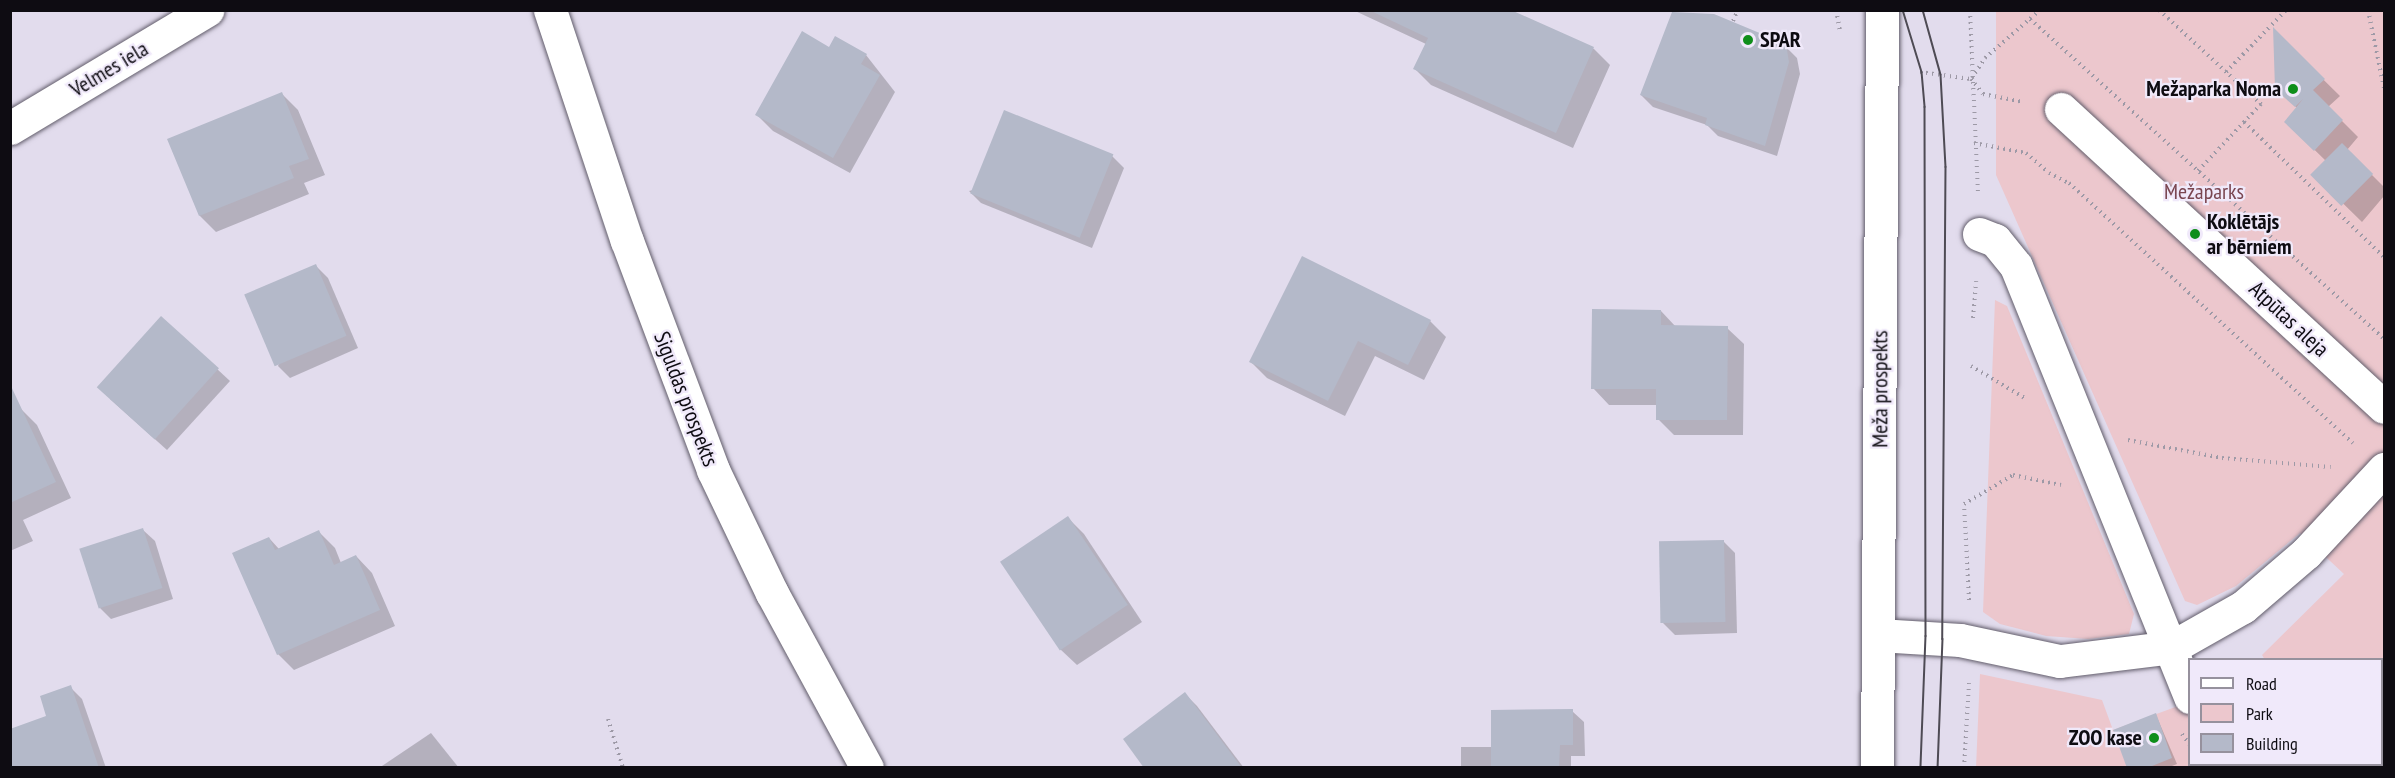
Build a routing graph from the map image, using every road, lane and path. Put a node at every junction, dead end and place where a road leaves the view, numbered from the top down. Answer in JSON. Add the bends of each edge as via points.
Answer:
{"nodes":[{"id":1,"x":207,"y":10,"type":"edge"},
{"id":2,"x":550,"y":10,"type":"edge"},
{"id":3,"x":1738,"y":10,"type":"edge"},
{"id":4,"x":1882,"y":10,"type":"edge"},
{"id":5,"x":1970,"y":10,"type":"edge"},
{"id":6,"x":2040,"y":10,"type":"edge"},
{"id":7,"x":2159,"y":10,"type":"edge"},
{"id":8,"x":2286,"y":10,"type":"edge"},
{"id":9,"x":2368,"y":10,"type":"edge"},
{"id":10,"x":2030,"y":19,"type":"junction"},
{"id":11,"x":1733,"y":21,"type":"dead end"},
{"id":12,"x":1882,"y":66,"type":"junction"},
{"id":13,"x":2226,"y":72,"type":"junction"},
{"id":14,"x":1971,"y":79,"type":"junction"},
{"id":15,"x":2385,"y":88,"type":"edge"},
{"id":16,"x":2061,"y":109,"type":"joint"},
{"id":17,"x":2244,"y":122,"type":"junction"},
{"id":18,"x":10,"y":128,"type":"edge"},
{"id":19,"x":1974,"y":143,"type":"junction"},
{"id":20,"x":2197,"y":171,"type":"junction"},
{"id":21,"x":2166,"y":206,"type":"junction"},
{"id":22,"x":1979,"y":234,"type":"joint"},
{"id":23,"x":2385,"y":257,"type":"edge"},
{"id":24,"x":2385,"y":339,"type":"edge"},
{"id":25,"x":1971,"y":366,"type":"dead end"},
{"id":26,"x":2385,"y":407,"type":"edge"},
{"id":27,"x":2082,"y":431,"type":"junction"},
{"id":28,"x":2384,"y":470,"type":"edge"},
{"id":29,"x":2108,"y":494,"type":"junction"},
{"id":30,"x":1964,"y":504,"type":"dead end"},
{"id":31,"x":1878,"y":635,"type":"junction"},
{"id":32,"x":2172,"y":647,"type":"junction"},
{"id":33,"x":2188,"y":691,"type":"edge"},
{"id":34,"x":608,"y":719,"type":"dead end"},
{"id":35,"x":623,"y":768,"type":"edge"},
{"id":36,"x":867,"y":768,"type":"edge"},
{"id":37,"x":1877,"y":768,"type":"edge"}],
"edges":[{"from":1,"to":18,"type":"street","name":"Velmes iela"},
{"from":2,"to":36,"type":"street","name":"Siguldas prospekts","via":[[627,241],[713,470],[772,593]]},
{"from":3,"to":11,"type":"path"},
{"from":4,"to":12,"type":"street","name":"Meža prospekts"},
{"from":5,"to":14,"type":"path"},
{"from":6,"to":10,"type":"path"},
{"from":7,"to":13,"type":"path"},
{"from":8,"to":13,"type":"path"},
{"from":9,"to":15,"type":"path"},
{"from":10,"to":14,"type":"path","via":[[1985,58]]},
{"from":10,"to":20,"type":"path"},
{"from":12,"to":14,"type":"path"},
{"from":12,"to":31,"type":"street","name":"Meža prospekts"},
{"from":13,"to":17,"type":"path","via":[[2261,104]]},
{"from":14,"to":16,"type":"path","via":[[1983,94]]},
{"from":14,"to":19,"type":"path"},
{"from":16,"to":21,"type":"street","name":"Atpūtas aleja"},
{"from":17,"to":20,"type":"path"},
{"from":17,"to":23,"type":"path"},
{"from":19,"to":22,"type":"path"},
{"from":19,"to":28,"type":"path","via":[[2026,153],[2049,173],[2069,183]]},
{"from":20,"to":21,"type":"path"},
{"from":20,"to":24,"type":"path"},
{"from":21,"to":26,"type":"street","name":"Atpūtas aleja"},
{"from":22,"to":27,"type":"street","via":[[1995,240],[2016,266]]},
{"from":25,"to":27,"type":"path"},
{"from":27,"to":28,"type":"path","via":[[2222,458]]},
{"from":27,"to":29,"type":"street"},
{"from":28,"to":32,"type":"street","via":[[2306,553],[2243,607]]},
{"from":29,"to":30,"type":"path","via":[[2013,475]]},
{"from":29,"to":32,"type":"street"},
{"from":31,"to":32,"type":"street","via":[[1960,640],[2060,661]]},
{"from":31,"to":37,"type":"street","name":"Meža prospekts"},
{"from":32,"to":33,"type":"street"},
{"from":34,"to":35,"type":"path"}]}
